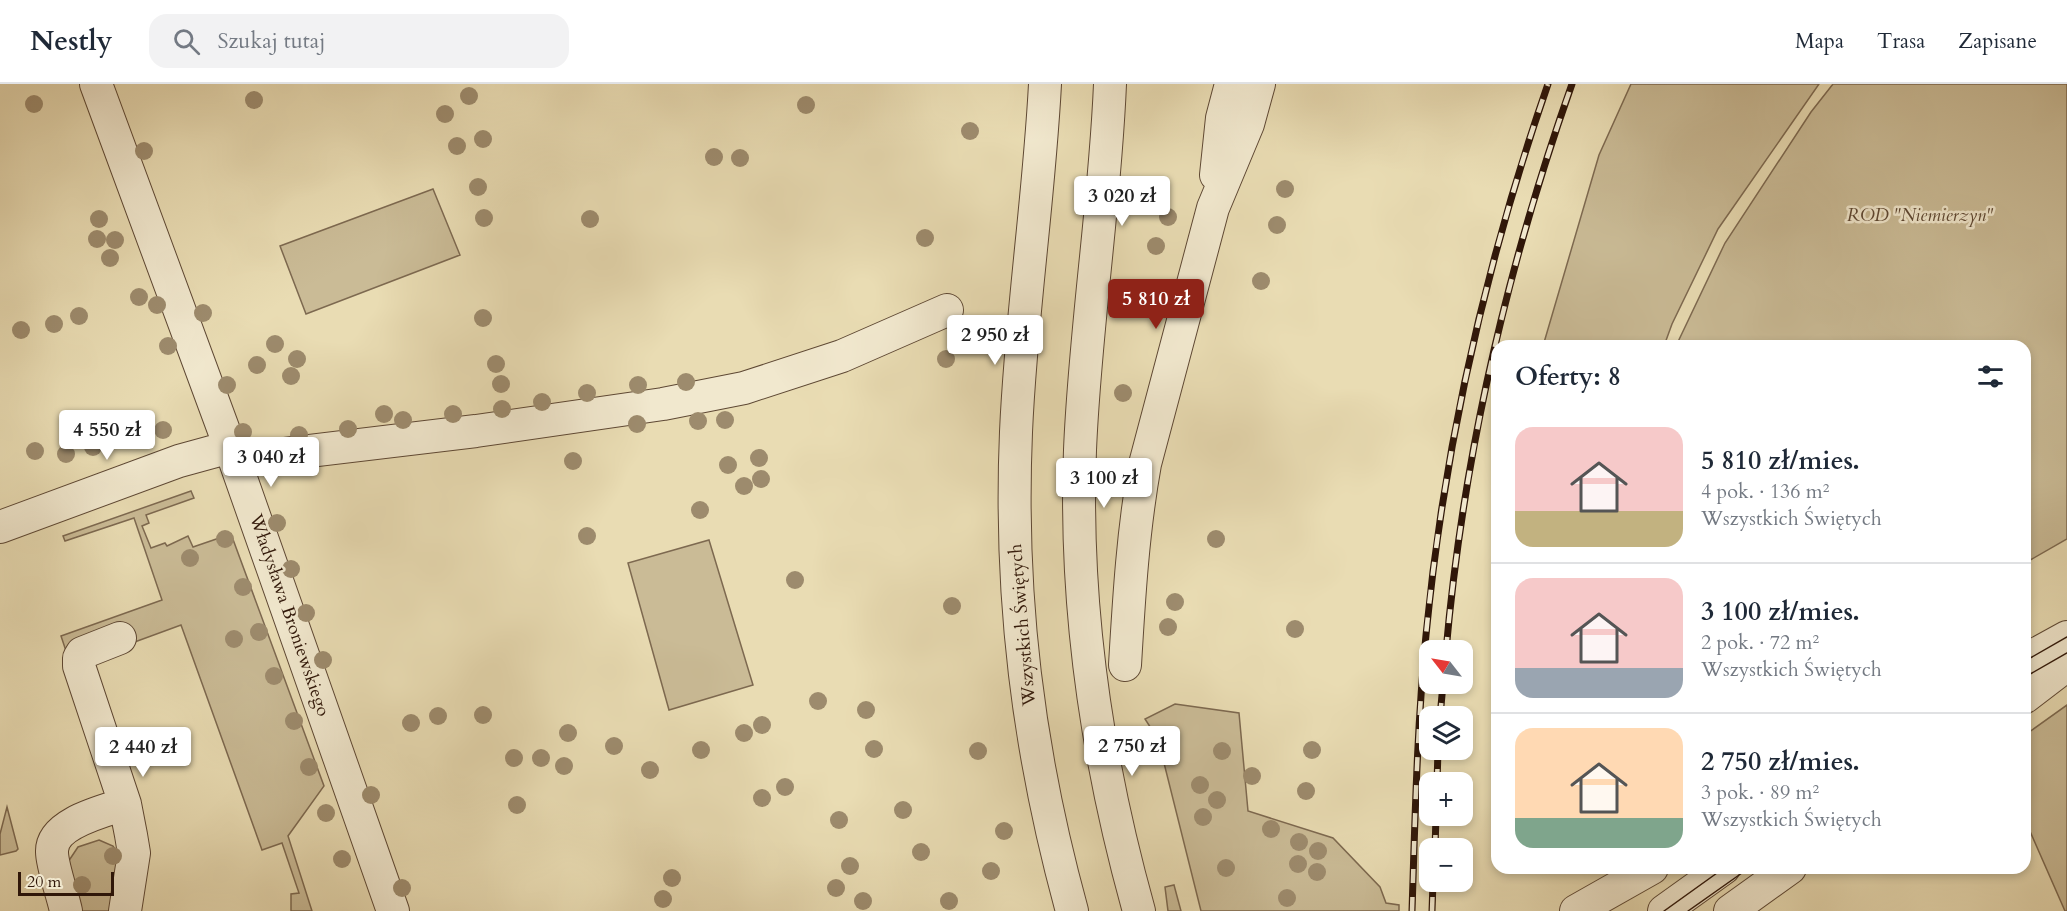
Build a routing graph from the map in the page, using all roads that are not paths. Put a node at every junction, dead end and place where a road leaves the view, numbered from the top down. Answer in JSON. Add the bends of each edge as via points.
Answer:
{"nodes":[{"id":1,"x":96,"y":84,"type":"edge"},
{"id":2,"x":1045,"y":84,"type":"edge"},
{"id":3,"x":1110,"y":84,"type":"edge"},
{"id":4,"x":1231,"y":84,"type":"edge"},
{"id":5,"x":1259,"y":84,"type":"edge"},
{"id":6,"x":1213,"y":208,"type":"junction"},
{"id":7,"x":947,"y":310,"type":"dead end"},
{"id":8,"x":232,"y":453,"type":"junction"},
{"id":9,"x":0,"y":527,"type":"edge"},
{"id":10,"x":120,"y":638,"type":"dead end"},
{"id":11,"x":2050,"y":654,"type":"edge"},
{"id":12,"x":1125,"y":665,"type":"dead end"},
{"id":13,"x":2031,"y":671,"type":"edge"},
{"id":14,"x":2031,"y":687,"type":"edge"},
{"id":15,"x":125,"y":804,"type":"junction"},
{"id":16,"x":1642,"y":874,"type":"edge"},
{"id":17,"x":1716,"y":874,"type":"edge"},
{"id":18,"x":1740,"y":874,"type":"edge"},
{"id":19,"x":1782,"y":874,"type":"edge"},
{"id":20,"x":1587,"y":907,"type":"edge"},
{"id":21,"x":66,"y":911,"type":"edge"},
{"id":22,"x":124,"y":911,"type":"edge"},
{"id":23,"x":393,"y":911,"type":"edge"},
{"id":24,"x":1072,"y":911,"type":"edge"},
{"id":25,"x":1139,"y":911,"type":"edge"},
{"id":26,"x":1664,"y":911,"type":"edge"},
{"id":27,"x":1688,"y":911,"type":"edge"},
{"id":28,"x":1730,"y":911,"type":"edge"}],
"edges":[{"from":1,"to":8,"type":"street","name":"Władysława Broniewskiego"},
{"from":2,"to":24,"type":"street","name":"Wszystkich Świętych","via":[[1021,340],[1014,523],[1021,649],[1031,726],[1053,841]]},
{"from":3,"to":25,"type":"street","via":[[1085,368],[1079,510],[1087,651],[1095,713],[1119,840]]},
{"from":4,"to":6,"type":"street","via":[[1222,117]]},
{"from":5,"to":6,"type":"street","via":[[1248,124]]},
{"from":6,"to":12,"type":"street","via":[[1139,494]]},
{"from":7,"to":8,"type":"street","via":[[842,356],[744,388],[476,431]]},
{"from":8,"to":9,"type":"street","via":[[179,461]]},
{"from":8,"to":23,"type":"street","name":"Władysława Broniewskiego"},
{"from":10,"to":15,"type":"street","via":[[82,653],[79,666]]},
{"from":11,"to":13,"type":"street"},
{"from":11,"to":14,"type":"street"},
{"from":15,"to":21,"type":"street","via":[[80,819],[59,834],[51,851]]},
{"from":15,"to":22,"type":"street","via":[[134,853]]},
{"from":16,"to":20,"type":"street"},
{"from":17,"to":26,"type":"street"},
{"from":18,"to":27,"type":"street"},
{"from":19,"to":28,"type":"street"}]}
